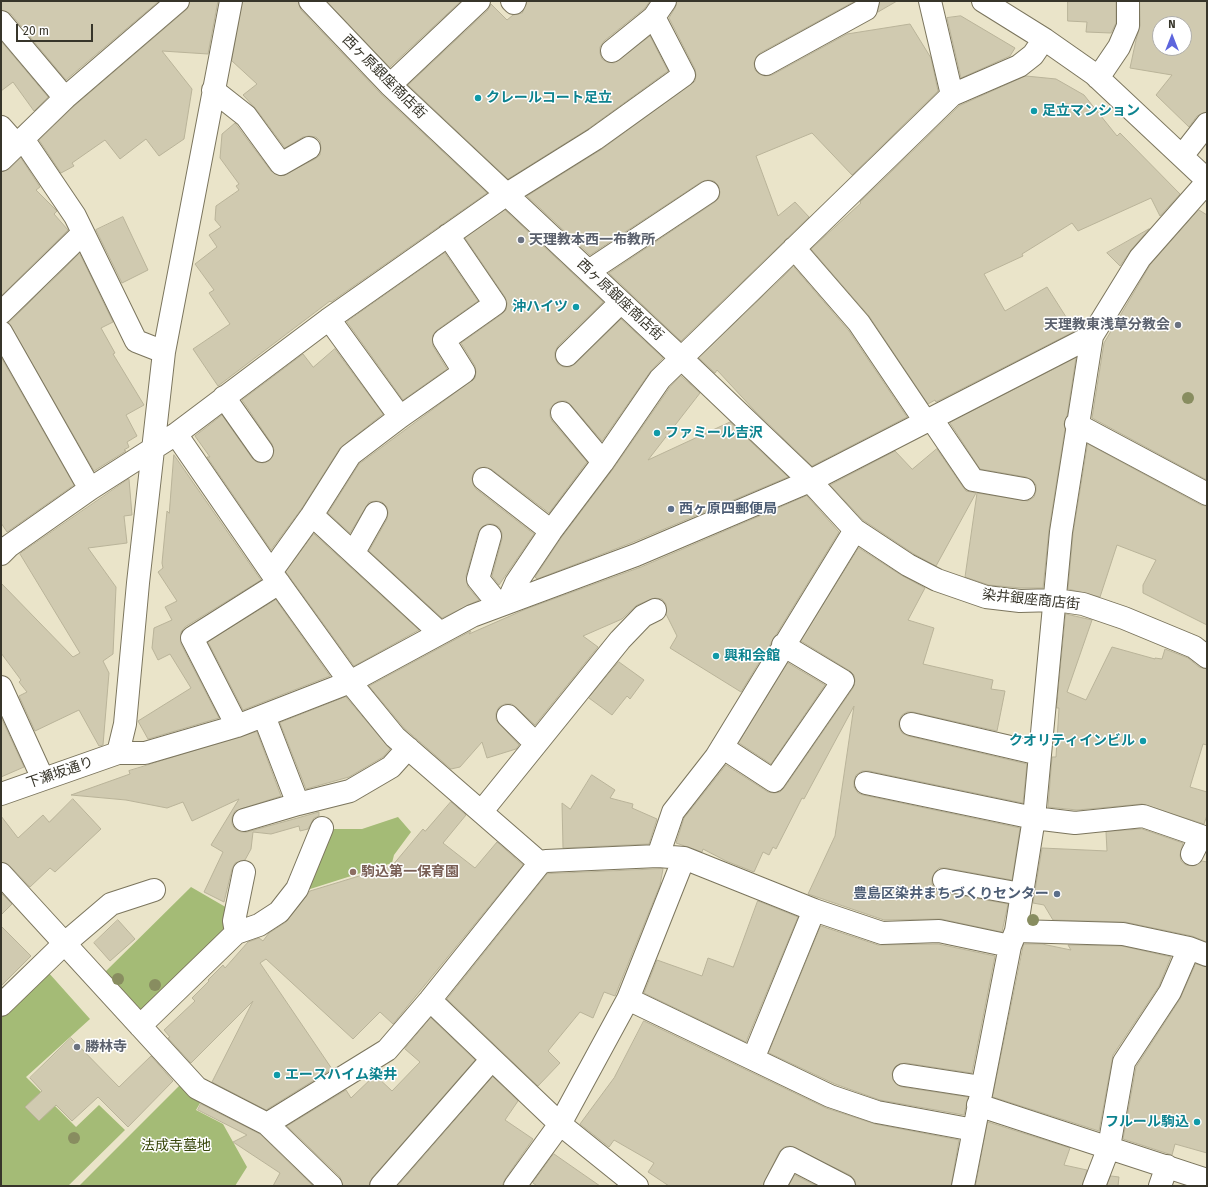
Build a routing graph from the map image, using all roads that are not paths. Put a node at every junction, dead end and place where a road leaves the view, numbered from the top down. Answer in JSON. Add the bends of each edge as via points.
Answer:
{"nodes":[{"id":1,"x":178,"y":1,"type":"edge"},
{"id":2,"x":231,"y":1,"type":"edge"},
{"id":3,"x":310,"y":1,"type":"edge"},
{"id":4,"x":478,"y":1,"type":"edge"},
{"id":5,"x":512,"y":1,"type":"edge"},
{"id":6,"x":516,"y":1,"type":"edge"},
{"id":7,"x":868,"y":1,"type":"edge"},
{"id":8,"x":930,"y":1,"type":"edge"},
{"id":9,"x":983,"y":1,"type":"edge"},
{"id":10,"x":1128,"y":1,"type":"edge"},
{"id":11,"x":659,"y":9,"type":"edge"},
{"id":12,"x":1,"y":22,"type":"edge"},
{"id":13,"x":1044,"y":39,"type":"junction"},
{"id":14,"x":612,"y":51,"type":"dead end"},
{"id":15,"x":766,"y":64,"type":"dead end"},
{"id":16,"x":1098,"y":78,"type":"junction"},
{"id":17,"x":390,"y":85,"type":"junction"},
{"id":18,"x":213,"y":90,"type":"junction"},
{"id":19,"x":952,"y":95,"type":"junction"},
{"id":20,"x":65,"y":98,"type":"junction"},
{"id":21,"x":1207,"y":124,"type":"edge"},
{"id":22,"x":1,"y":127,"type":"edge"},
{"id":23,"x":20,"y":142,"type":"junction"},
{"id":24,"x":309,"y":148,"type":"dead end"},
{"id":25,"x":1182,"y":156,"type":"junction"},
{"id":26,"x":1,"y":160,"type":"edge"},
{"id":27,"x":1207,"y":181,"type":"edge"},
{"id":28,"x":708,"y":192,"type":"dead end"},
{"id":29,"x":507,"y":194,"type":"junction"},
{"id":30,"x":83,"y":233,"type":"junction"},
{"id":31,"x":448,"y":235,"type":"junction"},
{"id":32,"x":794,"y":248,"type":"junction"},
{"id":33,"x":590,"y":271,"type":"junction"},
{"id":34,"x":621,"y":302,"type":"junction"},
{"id":35,"x":1,"y":313,"type":"edge"},
{"id":36,"x":329,"y":319,"type":"junction"},
{"id":37,"x":1,"y":332,"type":"edge"},
{"id":38,"x":1092,"y":336,"type":"junction"},
{"id":39,"x":164,"y":352,"type":"junction"},
{"id":40,"x":567,"y":355,"type":"dead end"},
{"id":41,"x":681,"y":358,"type":"junction"},
{"id":42,"x":224,"y":397,"type":"junction"},
{"id":43,"x":562,"y":412,"type":"dead end"},
{"id":44,"x":400,"y":417,"type":"junction"},
{"id":45,"x":928,"y":420,"type":"junction"},
{"id":46,"x":1076,"y":424,"type":"junction"},
{"id":47,"x":176,"y":434,"type":"junction"},
{"id":48,"x":153,"y":449,"type":"junction"},
{"id":49,"x":262,"y":451,"type":"dead end"},
{"id":50,"x":603,"y":462,"type":"junction"},
{"id":51,"x":484,"y":479,"type":"dead end"},
{"id":52,"x":810,"y":481,"type":"junction"},
{"id":53,"x":90,"y":489,"type":"junction"},
{"id":54,"x":1024,"y":489,"type":"dead end"},
{"id":55,"x":1207,"y":494,"type":"edge"},
{"id":56,"x":376,"y":513,"type":"dead end"},
{"id":57,"x":312,"y":514,"type":"junction"},
{"id":58,"x":855,"y":530,"type":"junction"},
{"id":59,"x":551,"y":531,"type":"junction"},
{"id":60,"x":490,"y":536,"type":"dead end"},
{"id":61,"x":354,"y":552,"type":"junction"},
{"id":62,"x":1,"y":554,"type":"edge"},
{"id":63,"x":275,"y":578,"type":"junction"},
{"id":64,"x":1056,"y":600,"type":"junction"},
{"id":65,"x":503,"y":603,"type":"junction"},
{"id":66,"x":655,"y":610,"type":"dead end"},
{"id":67,"x":440,"y":632,"type":"junction"},
{"id":68,"x":783,"y":646,"type":"junction"},
{"id":69,"x":1207,"y":657,"type":"edge"},
{"id":70,"x":350,"y":682,"type":"junction"},
{"id":71,"x":1,"y":687,"type":"edge"},
{"id":72,"x":264,"y":716,"type":"junction"},
{"id":73,"x":508,"y":716,"type":"dead end"},
{"id":74,"x":911,"y":724,"type":"dead end"},
{"id":75,"x":237,"y":726,"type":"junction"},
{"id":76,"x":536,"y":744,"type":"junction"},
{"id":77,"x":722,"y":747,"type":"junction"},
{"id":78,"x":408,"y":748,"type":"junction"},
{"id":79,"x":118,"y":753,"type":"junction"},
{"id":80,"x":1040,"y":754,"type":"junction"},
{"id":81,"x":43,"y":779,"type":"junction"},
{"id":82,"x":866,"y":783,"type":"dead end"},
{"id":83,"x":1,"y":794,"type":"edge"},
{"id":84,"x":298,"y":804,"type":"junction"},
{"id":85,"x":482,"y":811,"type":"junction"},
{"id":86,"x":1034,"y":818,"type":"junction"},
{"id":87,"x":244,"y":820,"type":"dead end"},
{"id":88,"x":322,"y":828,"type":"dead end"},
{"id":89,"x":1192,"y":854,"type":"dead end"},
{"id":90,"x":658,"y":856,"type":"junction"},
{"id":91,"x":684,"y":858,"type":"junction"},
{"id":92,"x":540,"y":863,"type":"junction"},
{"id":93,"x":244,"y":872,"type":"dead end"},
{"id":94,"x":1,"y":874,"type":"edge"},
{"id":95,"x":944,"y":880,"type":"dead end"},
{"id":96,"x":154,"y":890,"type":"dead end"},
{"id":97,"x":1020,"y":894,"type":"junction"},
{"id":98,"x":814,"y":910,"type":"junction"},
{"id":99,"x":236,"y":933,"type":"junction"},
{"id":100,"x":1013,"y":938,"type":"junction"},
{"id":101,"x":64,"y":944,"type":"junction"},
{"id":102,"x":1198,"y":951,"type":"edge"},
{"id":103,"x":430,"y":1000,"type":"junction"},
{"id":104,"x":628,"y":1000,"type":"junction"},
{"id":105,"x":1,"y":1005,"type":"edge"},
{"id":106,"x":140,"y":1026,"type":"junction"},
{"id":107,"x":492,"y":1059,"type":"junction"},
{"id":108,"x":753,"y":1059,"type":"junction"},
{"id":109,"x":904,"y":1075,"type":"dead end"},
{"id":110,"x":980,"y":1096,"type":"junction"},
{"id":111,"x":267,"y":1124,"type":"junction"},
{"id":112,"x":560,"y":1124,"type":"junction"},
{"id":113,"x":974,"y":1130,"type":"junction"},
{"id":114,"x":1108,"y":1146,"type":"junction"},
{"id":115,"x":1167,"y":1166,"type":"junction"},
{"id":116,"x":1207,"y":1180,"type":"edge"},
{"id":117,"x":331,"y":1186,"type":"edge"},
{"id":118,"x":381,"y":1186,"type":"edge"},
{"id":119,"x":515,"y":1186,"type":"edge"},
{"id":120,"x":637,"y":1186,"type":"edge"},
{"id":121,"x":775,"y":1186,"type":"edge"},
{"id":122,"x":844,"y":1186,"type":"edge"},
{"id":123,"x":964,"y":1186,"type":"edge"},
{"id":124,"x":1094,"y":1186,"type":"edge"},
{"id":125,"x":1160,"y":1186,"type":"edge"}],
"edges":[{"from":1,"to":20,"type":"street"},
{"from":2,"to":18,"type":"street"},
{"from":3,"to":17,"type":"street","name":"西ヶ原銀座商店街"},
{"from":4,"to":17,"type":"street"},
{"from":5,"to":6,"type":"street"},
{"from":7,"to":15,"type":"street","via":[[866,9]]},
{"from":8,"to":19,"type":"street"},
{"from":9,"to":13,"type":"street"},
{"from":10,"to":16,"type":"street","via":[[1128,26],[1119,47]]},
{"from":11,"to":14,"type":"street"},
{"from":11,"to":29,"type":"street","via":[[684,75],[595,139]]},
{"from":12,"to":20,"type":"street"},
{"from":13,"to":16,"type":"street"},
{"from":13,"to":19,"type":"street","via":[[1033,55],[1019,66]]},
{"from":16,"to":25,"type":"street"},
{"from":17,"to":29,"type":"street","name":"西ヶ原銀座商店街"},
{"from":18,"to":24,"type":"street","via":[[246,116],[282,164]]},
{"from":18,"to":39,"type":"street"},
{"from":19,"to":32,"type":"street"},
{"from":20,"to":23,"type":"street"},
{"from":21,"to":25,"type":"street"},
{"from":22,"to":23,"type":"street"},
{"from":23,"to":26,"type":"street"},
{"from":23,"to":30,"type":"street","via":[[75,216]]},
{"from":25,"to":27,"type":"street"},
{"from":27,"to":38,"type":"street","via":[[1140,258]]},
{"from":28,"to":33,"type":"street"},
{"from":29,"to":31,"type":"street"},
{"from":29,"to":33,"type":"street","name":"西ヶ原銀座商店街"},
{"from":30,"to":35,"type":"street"},
{"from":30,"to":39,"type":"street","via":[[136,341]]},
{"from":31,"to":36,"type":"street"},
{"from":31,"to":44,"type":"street","via":[[495,304],[444,340],[464,372]]},
{"from":32,"to":41,"type":"street"},
{"from":32,"to":45,"type":"street","via":[[859,323]]},
{"from":33,"to":34,"type":"street","name":"西ヶ原銀座商店街"},
{"from":34,"to":40,"type":"street"},
{"from":34,"to":41,"type":"street","name":"西ヶ原銀座商店街"},
{"from":36,"to":42,"type":"street"},
{"from":36,"to":44,"type":"street"},
{"from":37,"to":53,"type":"street"},
{"from":38,"to":45,"type":"street","name":"下瀬坂通り"},
{"from":38,"to":46,"type":"street"},
{"from":39,"to":48,"type":"street"},
{"from":41,"to":50,"type":"street","via":[[660,378]]},
{"from":41,"to":52,"type":"street","name":"西ヶ原銀座商店街"},
{"from":42,"to":47,"type":"street"},
{"from":42,"to":49,"type":"street"},
{"from":43,"to":50,"type":"street"},
{"from":44,"to":57,"type":"street","via":[[350,455]]},
{"from":45,"to":52,"type":"street","name":"下瀬坂通り"},
{"from":45,"to":54,"type":"street","via":[[973,480]]},
{"from":46,"to":55,"type":"street"},
{"from":46,"to":64,"type":"street","via":[[1061,532]]},
{"from":47,"to":48,"type":"street"},
{"from":47,"to":63,"type":"street"},
{"from":48,"to":53,"type":"street"},
{"from":48,"to":79,"type":"street","via":[[125,724]]},
{"from":50,"to":59,"type":"street"},
{"from":51,"to":59,"type":"street"},
{"from":52,"to":58,"type":"street","name":"染井銀座商店街"},
{"from":52,"to":65,"type":"street","name":"下瀬坂通り","via":[[636,555]]},
{"from":53,"to":62,"type":"street"},
{"from":56,"to":61,"type":"street"},
{"from":57,"to":61,"type":"street"},
{"from":57,"to":63,"type":"street"},
{"from":58,"to":64,"type":"street","name":"染井銀座商店街","via":[[908,565],[937,580],[986,597],[1020,601]]},
{"from":58,"to":68,"type":"street"},
{"from":59,"to":65,"type":"street"},
{"from":60,"to":65,"type":"street","via":[[478,579]]},
{"from":61,"to":67,"type":"street"},
{"from":63,"to":70,"type":"street"},
{"from":63,"to":75,"type":"street","via":[[192,638]]},
{"from":64,"to":69,"type":"street","name":"染井銀座商店街","via":[[1083,604],[1124,618],[1194,647]]},
{"from":64,"to":80,"type":"street"},
{"from":65,"to":67,"type":"street","name":"下瀬坂通り"},
{"from":66,"to":76,"type":"street","via":[[643,616],[620,640]]},
{"from":67,"to":70,"type":"street","name":"下瀬坂通り"},
{"from":68,"to":77,"type":"street"},
{"from":68,"to":77,"type":"street","via":[[843,681],[774,782]]},
{"from":70,"to":72,"type":"street","name":"下瀬坂通り"},
{"from":70,"to":78,"type":"street","via":[[395,737]]},
{"from":71,"to":81,"type":"street"},
{"from":72,"to":75,"type":"street","name":"下瀬坂通り"},
{"from":72,"to":84,"type":"street"},
{"from":73,"to":76,"type":"street"},
{"from":74,"to":80,"type":"street"},
{"from":75,"to":79,"type":"street","name":"下瀬坂通り","via":[[145,753]]},
{"from":76,"to":85,"type":"street"},
{"from":77,"to":90,"type":"street","via":[[673,812]]},
{"from":78,"to":84,"type":"street","via":[[391,767],[350,791]]},
{"from":78,"to":85,"type":"street"},
{"from":79,"to":81,"type":"street","name":"下瀬坂通り"},
{"from":80,"to":86,"type":"street"},
{"from":81,"to":83,"type":"street","name":"下瀬坂通り"},
{"from":82,"to":86,"type":"street"},
{"from":84,"to":87,"type":"street"},
{"from":85,"to":92,"type":"street"},
{"from":86,"to":89,"type":"street","via":[[1075,823],[1143,816],[1201,836]]},
{"from":86,"to":97,"type":"street"},
{"from":88,"to":99,"type":"street","via":[[297,889],[279,912],[259,925]]},
{"from":90,"to":91,"type":"street"},
{"from":90,"to":92,"type":"street","via":[[546,860]]},
{"from":91,"to":98,"type":"street"},
{"from":91,"to":104,"type":"street"},
{"from":92,"to":103,"type":"street"},
{"from":93,"to":99,"type":"street","via":[[234,921]]},
{"from":94,"to":101,"type":"street"},
{"from":95,"to":97,"type":"street"},
{"from":96,"to":101,"type":"street","via":[[111,904]]},
{"from":97,"to":100,"type":"street"},
{"from":98,"to":100,"type":"street","via":[[882,933],[939,931]]},
{"from":98,"to":108,"type":"street"},
{"from":99,"to":106,"type":"street"},
{"from":100,"to":102,"type":"street","via":[[1123,934]]},
{"from":100,"to":110,"type":"street"},
{"from":101,"to":105,"type":"street"},
{"from":101,"to":106,"type":"street"},
{"from":102,"to":114,"type":"street","via":[[1124,1062]]},
{"from":103,"to":107,"type":"street"},
{"from":103,"to":111,"type":"street","via":[[387,1050]]},
{"from":104,"to":108,"type":"street"},
{"from":104,"to":112,"type":"street"},
{"from":106,"to":111,"type":"street","via":[[197,1088]]},
{"from":107,"to":112,"type":"street"},
{"from":107,"to":118,"type":"street"},
{"from":108,"to":113,"type":"street","via":[[830,1096],[877,1112]]},
{"from":109,"to":110,"type":"street"},
{"from":110,"to":113,"type":"street"},
{"from":110,"to":114,"type":"street"},
{"from":111,"to":117,"type":"street"},
{"from":112,"to":119,"type":"street"},
{"from":112,"to":120,"type":"street"},
{"from":113,"to":123,"type":"street"},
{"from":114,"to":115,"type":"street"},
{"from":114,"to":124,"type":"street"},
{"from":115,"to":116,"type":"street"},
{"from":115,"to":125,"type":"street"},
{"from":121,"to":122,"type":"street","via":[[790,1158]]}]}
